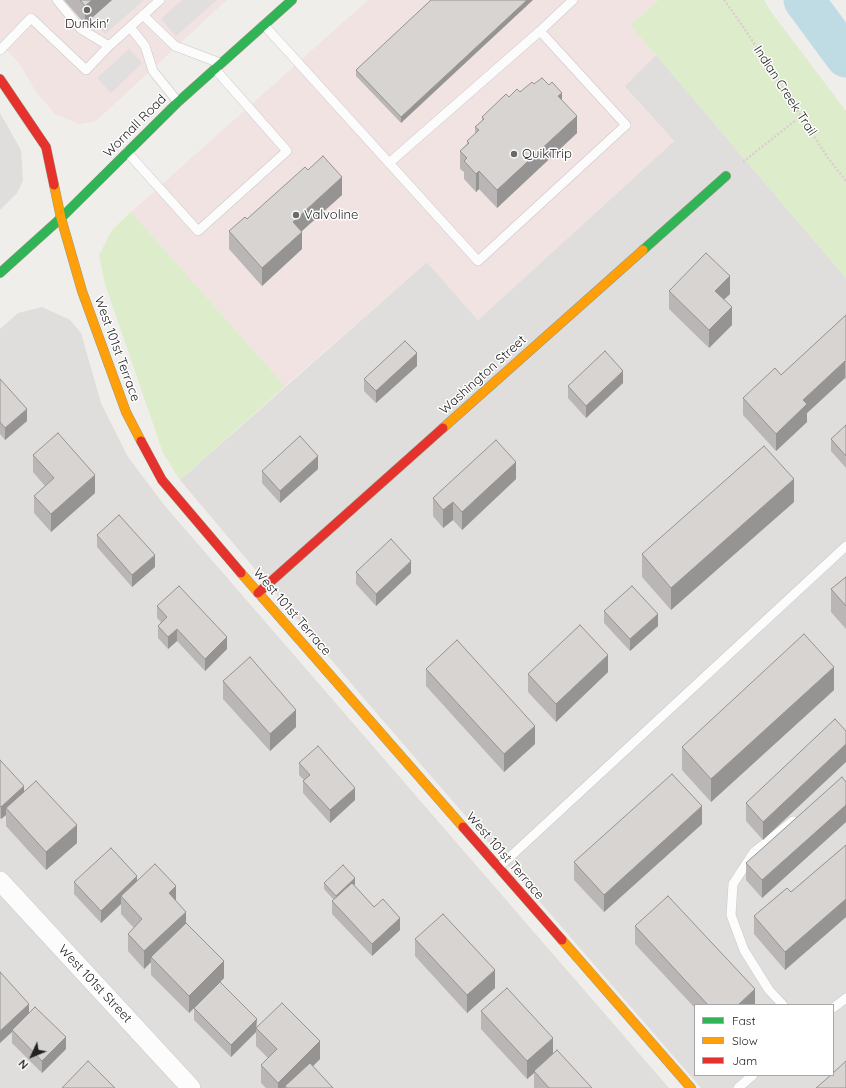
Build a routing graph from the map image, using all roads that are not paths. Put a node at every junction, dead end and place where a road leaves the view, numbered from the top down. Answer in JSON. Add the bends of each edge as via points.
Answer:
{"nodes":[{"id":1,"x":57,"y":0,"type":"edge"},
{"id":2,"x":160,"y":0,"type":"edge"},
{"id":3,"x":292,"y":0,"type":"edge"},
{"id":4,"x":573,"y":0,"type":"edge"},
{"id":5,"x":143,"y":15,"type":"junction"},
{"id":6,"x":264,"y":25,"type":"junction"},
{"id":7,"x":130,"y":27,"type":"junction"},
{"id":8,"x":540,"y":31,"type":"junction"},
{"id":9,"x":109,"y":46,"type":"junction"},
{"id":10,"x":0,"y":50,"type":"edge"},
{"id":11,"x":218,"y":66,"type":"junction"},
{"id":12,"x":0,"y":79,"type":"edge"},
{"id":13,"x":178,"y":102,"type":"junction"},
{"id":14,"x":127,"y":152,"type":"junction"},
{"id":15,"x":389,"y":163,"type":"junction"},
{"id":16,"x":726,"y":176,"type":"road end"},
{"id":17,"x":61,"y":218,"type":"junction"},
{"id":18,"x":0,"y":273,"type":"edge"},
{"id":19,"x":846,"y":546,"type":"edge"},
{"id":20,"x":258,"y":593,"type":"junction"},
{"id":21,"x":803,"y":814,"type":"edge"},
{"id":22,"x":498,"y":868,"type":"junction"},
{"id":23,"x":0,"y":881,"type":"edge"},
{"id":24,"x":846,"y":998,"type":"edge"},
{"id":25,"x":782,"y":1004,"type":"edge"},
{"id":26,"x":834,"y":1007,"type":"edge"},
{"id":27,"x":752,"y":1076,"type":"edge"},
{"id":28,"x":191,"y":1088,"type":"edge"},
{"id":29,"x":691,"y":1088,"type":"edge"},
{"id":30,"x":738,"y":1088,"type":"edge"}],
"edges":[{"from":1,"to":9,"type":"lane","via":[[81,29]]},
{"from":2,"to":5,"type":"lane"},
{"from":3,"to":6,"type":"street","name":"Wornall Road"},
{"from":4,"to":8,"type":"lane"},
{"from":5,"to":7,"type":"lane"},
{"from":5,"to":11,"type":"lane","via":[[175,46]]},
{"from":6,"to":11,"type":"street","name":"Wornall Road"},
{"from":6,"to":15,"type":"lane"},
{"from":7,"to":9,"type":"lane"},
{"from":7,"to":13,"type":"lane","via":[[144,46],[153,71]]},
{"from":8,"to":15,"type":"lane"},
{"from":8,"to":15,"type":"lane","via":[[626,125],[478,261]]},
{"from":9,"to":10,"type":"lane","via":[[86,70],[31,18]]},
{"from":11,"to":13,"type":"street","name":"Wornall Road"},
{"from":11,"to":14,"type":"lane","via":[[287,151],[198,231]]},
{"from":12,"to":17,"type":"street","name":"West 101st Terrace","via":[[46,147]]},
{"from":13,"to":14,"type":"street","name":"Wornall Road"},
{"from":14,"to":17,"type":"street","name":"Wornall Road"},
{"from":16,"to":20,"type":"street","name":"Washington Street"},
{"from":17,"to":18,"type":"street","name":"Wornall Road"},
{"from":17,"to":20,"type":"street","name":"West 101st Terrace","via":[[82,291],[126,412],[158,473]]},
{"from":19,"to":22,"type":"lane"},
{"from":20,"to":22,"type":"street","name":"West 101st Terrace"},
{"from":21,"to":25,"type":"lane","via":[[754,852],[733,884],[731,915],[744,950],[769,990]]},
{"from":22,"to":29,"type":"street","name":"West 101st Terrace"},
{"from":23,"to":28,"type":"street","name":"West 101st Street"},
{"from":24,"to":26,"type":"lane"},
{"from":27,"to":30,"type":"lane"}]}
